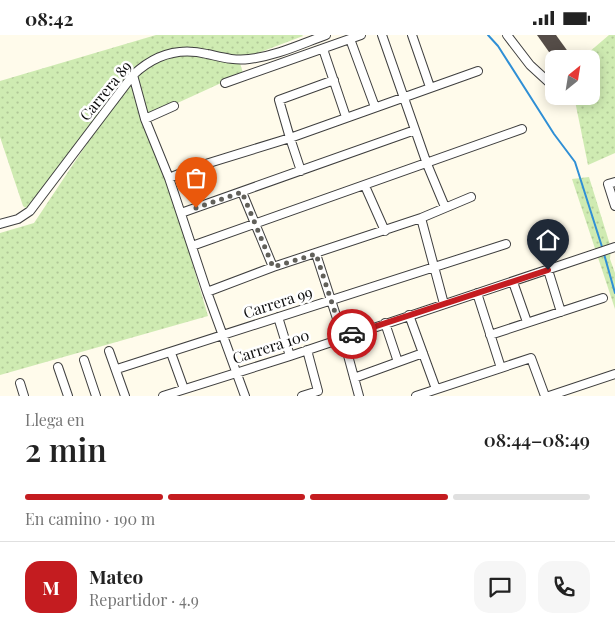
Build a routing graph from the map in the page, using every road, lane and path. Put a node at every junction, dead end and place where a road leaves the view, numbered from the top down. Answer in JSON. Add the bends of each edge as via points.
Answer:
{"nodes":[{"id":1,"x":326,"y":35,"type":"edge"},
{"id":2,"x":361,"y":35,"type":"edge"},
{"id":3,"x":382,"y":35,"type":"edge"},
{"id":4,"x":412,"y":35,"type":"edge"},
{"id":5,"x":507,"y":35,"type":"edge"},
{"id":6,"x":350,"y":39,"type":"junction"},
{"id":7,"x":323,"y":49,"type":"junction"},
{"id":8,"x":478,"y":71,"type":"dead end"},
{"id":9,"x":133,"y":75,"type":"junction"},
{"id":10,"x":545,"y":79,"type":"edge"},
{"id":11,"x":334,"y":80,"type":"junction"},
{"id":12,"x":225,"y":83,"type":"dead end"},
{"id":13,"x":430,"y":87,"type":"junction"},
{"id":14,"x":404,"y":97,"type":"junction"},
{"id":15,"x":174,"y":106,"type":"dead end"},
{"id":16,"x":375,"y":107,"type":"junction"},
{"id":17,"x":346,"y":117,"type":"junction"},
{"id":18,"x":145,"y":119,"type":"junction"},
{"id":19,"x":522,"y":129,"type":"dead end"},
{"id":20,"x":415,"y":130,"type":"junction"},
{"id":21,"x":290,"y":138,"type":"junction"},
{"id":22,"x":427,"y":164,"type":"junction"},
{"id":23,"x":302,"y":171,"type":"junction"},
{"id":24,"x":169,"y":178,"type":"junction"},
{"id":25,"x":615,"y":182,"type":"edge"},
{"id":26,"x":365,"y":186,"type":"junction"},
{"id":27,"x":242,"y":192,"type":"junction"},
{"id":28,"x":471,"y":197,"type":"dead end"},
{"id":29,"x":615,"y":205,"type":"edge"},
{"id":30,"x":445,"y":207,"type":"junction"},
{"id":31,"x":181,"y":213,"type":"junction"},
{"id":32,"x":420,"y":218,"type":"junction"},
{"id":33,"x":0,"y":224,"type":"edge"},
{"id":34,"x":256,"y":224,"type":"junction"},
{"id":35,"x":385,"y":231,"type":"junction"},
{"id":36,"x":506,"y":244,"type":"dead end"},
{"id":37,"x":192,"y":246,"type":"junction"},
{"id":38,"x":613,"y":248,"type":"edge"},
{"id":39,"x":316,"y":254,"type":"junction"},
{"id":40,"x":273,"y":267,"type":"junction"},
{"id":41,"x":434,"y":267,"type":"junction"},
{"id":42,"x":548,"y":270,"type":"junction"},
{"id":43,"x":512,"y":281,"type":"junction"},
{"id":44,"x":207,"y":293,"type":"junction"},
{"id":45,"x":477,"y":293,"type":"junction"},
{"id":46,"x":603,"y":298,"type":"dead end"},
{"id":47,"x":331,"y":300,"type":"junction"},
{"id":48,"x":444,"y":304,"type":"junction"},
{"id":49,"x":561,"y":312,"type":"junction"},
{"id":50,"x":409,"y":315,"type":"junction"},
{"id":51,"x":278,"y":317,"type":"junction"},
{"id":52,"x":527,"y":322,"type":"junction"},
{"id":53,"x":385,"y":323,"type":"junction"},
{"id":54,"x":223,"y":335,"type":"junction"},
{"id":55,"x":490,"y":335,"type":"junction"},
{"id":56,"x":343,"y":337,"type":"junction"},
{"id":57,"x":307,"y":350,"type":"junction"},
{"id":58,"x":109,"y":351,"type":"dead end"},
{"id":59,"x":171,"y":353,"type":"junction"},
{"id":60,"x":423,"y":353,"type":"junction"},
{"id":61,"x":290,"y":356,"type":"junction"},
{"id":62,"x":84,"y":360,"type":"dead end"},
{"id":63,"x":398,"y":362,"type":"junction"},
{"id":64,"x":58,"y":367,"type":"dead end"},
{"id":65,"x":501,"y":368,"type":"junction"},
{"id":66,"x":117,"y":369,"type":"junction"},
{"id":67,"x":238,"y":373,"type":"junction"},
{"id":68,"x":615,"y":374,"type":"edge"},
{"id":69,"x":354,"y":378,"type":"junction"},
{"id":70,"x":20,"y":383,"type":"dead end"},
{"id":71,"x":184,"y":389,"type":"junction"},
{"id":72,"x":436,"y":389,"type":"junction"},
{"id":73,"x":24,"y":396,"type":"edge"},
{"id":74,"x":68,"y":396,"type":"edge"},
{"id":75,"x":96,"y":396,"type":"edge"},
{"id":76,"x":125,"y":396,"type":"edge"},
{"id":77,"x":162,"y":396,"type":"edge"},
{"id":78,"x":246,"y":396,"type":"edge"},
{"id":79,"x":302,"y":396,"type":"edge"},
{"id":80,"x":359,"y":396,"type":"edge"},
{"id":81,"x":417,"y":396,"type":"edge"},
{"id":82,"x":544,"y":396,"type":"edge"},
{"id":83,"x":550,"y":396,"type":"edge"}],
"edges":[{"from":1,"to":9,"type":"street","name":"Carrera 89","via":[[266,57],[250,59],[238,60],[181,50],[166,53]]},
{"from":2,"to":6,"type":"street"},
{"from":3,"to":14,"type":"street"},
{"from":4,"to":13,"type":"street"},
{"from":5,"to":10,"type":"street"},
{"from":6,"to":7,"type":"street"},
{"from":6,"to":16,"type":"street"},
{"from":7,"to":11,"type":"street"},
{"from":7,"to":12,"type":"street"},
{"from":8,"to":13,"type":"street"},
{"from":9,"to":18,"type":"street"},
{"from":9,"to":33,"type":"street","name":"Carrera 89","via":[[30,211],[18,219]]},
{"from":11,"to":17,"type":"street"},
{"from":11,"to":21,"type":"street","via":[[279,100]]},
{"from":13,"to":14,"type":"street"},
{"from":14,"to":16,"type":"street"},
{"from":14,"to":20,"type":"street"},
{"from":15,"to":18,"type":"street"},
{"from":16,"to":17,"type":"street"},
{"from":17,"to":21,"type":"street"},
{"from":18,"to":24,"type":"street"},
{"from":19,"to":22,"type":"street"},
{"from":20,"to":22,"type":"street"},
{"from":20,"to":23,"type":"street"},
{"from":21,"to":23,"type":"street"},
{"from":21,"to":24,"type":"street"},
{"from":22,"to":26,"type":"street"},
{"from":22,"to":30,"type":"street"},
{"from":23,"to":27,"type":"street"},
{"from":24,"to":31,"type":"street"},
{"from":25,"to":29,"type":"street","via":[[608,184]]},
{"from":26,"to":34,"type":"street"},
{"from":26,"to":35,"type":"street"},
{"from":27,"to":31,"type":"street"},
{"from":27,"to":34,"type":"street"},
{"from":28,"to":30,"type":"street"},
{"from":30,"to":32,"type":"street"},
{"from":31,"to":37,"type":"street"},
{"from":32,"to":35,"type":"street"},
{"from":32,"to":41,"type":"street"},
{"from":34,"to":37,"type":"street"},
{"from":34,"to":40,"type":"street"},
{"from":35,"to":39,"type":"street"},
{"from":36,"to":41,"type":"street","name":"Carrera 99"},
{"from":37,"to":44,"type":"street"},
{"from":38,"to":42,"type":"street","name":"Carrera 100"},
{"from":39,"to":40,"type":"street"},
{"from":39,"to":47,"type":"street"},
{"from":40,"to":44,"type":"street"},
{"from":41,"to":47,"type":"street","name":"Carrera 99"},
{"from":41,"to":48,"type":"street"},
{"from":42,"to":43,"type":"street","name":"Carrera 100"},
{"from":42,"to":49,"type":"street"},
{"from":43,"to":45,"type":"street","name":"Carrera 100"},
{"from":43,"to":52,"type":"street"},
{"from":44,"to":54,"type":"street"},
{"from":45,"to":48,"type":"street","name":"Carrera 100"},
{"from":45,"to":55,"type":"street"},
{"from":46,"to":49,"type":"street"},
{"from":47,"to":51,"type":"street","name":"Carrera 99"},
{"from":47,"to":56,"type":"street"},
{"from":48,"to":50,"type":"street","name":"Carrera 100"},
{"from":49,"to":52,"type":"street"},
{"from":50,"to":53,"type":"street","name":"Carrera 100"},
{"from":50,"to":60,"type":"street"},
{"from":51,"to":54,"type":"street","name":"Carrera 99"},
{"from":51,"to":61,"type":"street"},
{"from":52,"to":55,"type":"street"},
{"from":53,"to":56,"type":"street","name":"Carrera 100"},
{"from":53,"to":63,"type":"street"},
{"from":54,"to":59,"type":"street","name":"Carrera 99"},
{"from":54,"to":67,"type":"street"},
{"from":55,"to":65,"type":"street"},
{"from":56,"to":57,"type":"street","name":"Carrera 100"},
{"from":56,"to":69,"type":"street"},
{"from":57,"to":61,"type":"street","name":"Carrera 100"},
{"from":57,"to":79,"type":"street","via":[[318,391]]},
{"from":58,"to":66,"type":"street"},
{"from":59,"to":66,"type":"street","name":"Carrera 99"},
{"from":59,"to":71,"type":"street"},
{"from":60,"to":63,"type":"street"},
{"from":60,"to":72,"type":"street"},
{"from":61,"to":67,"type":"street","name":"Carrera 100"},
{"from":62,"to":75,"type":"street"},
{"from":63,"to":69,"type":"street"},
{"from":64,"to":74,"type":"street"},
{"from":65,"to":72,"type":"street"},
{"from":65,"to":82,"type":"street","via":[[531,359]]},
{"from":66,"to":76,"type":"street"},
{"from":67,"to":71,"type":"street","name":"Carrera 100"},
{"from":67,"to":78,"type":"street"},
{"from":68,"to":83,"type":"street"},
{"from":69,"to":80,"type":"street"},
{"from":70,"to":73,"type":"street"},
{"from":71,"to":77,"type":"street","name":"Carrera 100"},
{"from":72,"to":81,"type":"street"}]}
